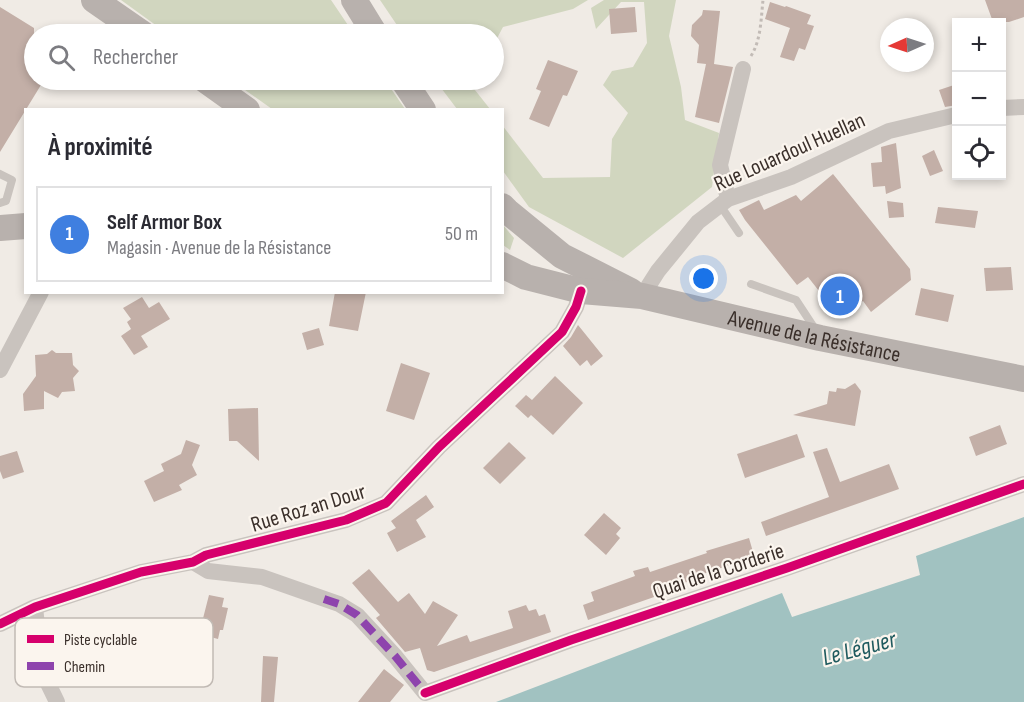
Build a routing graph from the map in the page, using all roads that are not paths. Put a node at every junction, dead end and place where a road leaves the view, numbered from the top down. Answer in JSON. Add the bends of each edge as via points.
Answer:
{"nodes":[{"id":1,"x":94,"y":0,"type":"edge"},
{"id":2,"x":354,"y":0,"type":"edge"},
{"id":3,"x":128,"y":24,"type":"edge"},
{"id":4,"x":369,"y":24,"type":"edge"},
{"id":5,"x":743,"y":69,"type":"road end"},
{"id":6,"x":219,"y":90,"type":"edge"},
{"id":7,"x":410,"y":90,"type":"edge"},
{"id":8,"x":1024,"y":107,"type":"edge"},
{"id":9,"x":244,"y":108,"type":"edge"},
{"id":10,"x":422,"y":108,"type":"edge"},
{"id":11,"x":1006,"y":108,"type":"edge"},
{"id":12,"x":952,"y":117,"type":"edge"},
{"id":13,"x":0,"y":174,"type":"edge"},
{"id":14,"x":724,"y":202,"type":"junction"},
{"id":15,"x":0,"y":203,"type":"edge"},
{"id":16,"x":504,"y":208,"type":"edge"},
{"id":17,"x":24,"y":226,"type":"edge"},
{"id":18,"x":0,"y":228,"type":"edge"},
{"id":19,"x":739,"y":233,"type":"dead end"},
{"id":20,"x":514,"y":276,"type":"edge"},
{"id":21,"x":751,"y":284,"type":"dead end"},
{"id":22,"x":581,"y":291,"type":"junction"},
{"id":23,"x":40,"y":294,"type":"edge"},
{"id":24,"x":642,"y":296,"type":"junction"},
{"id":25,"x":820,"y":338,"type":"junction"},
{"id":26,"x":0,"y":370,"type":"edge"},
{"id":27,"x":1024,"y":379,"type":"edge"},
{"id":28,"x":1024,"y":484,"type":"edge"},
{"id":29,"x":193,"y":562,"type":"junction"},
{"id":30,"x":35,"y":607,"type":"junction"},
{"id":31,"x":36,"y":618,"type":"edge"},
{"id":32,"x":0,"y":624,"type":"edge"},
{"id":33,"x":50,"y":687,"type":"edge"},
{"id":34,"x":421,"y":698,"type":"edge"},
{"id":35,"x":57,"y":702,"type":"edge"}],
"edges":[{"from":1,"to":3,"type":"main road"},
{"from":2,"to":4,"type":"main road"},
{"from":5,"to":14,"type":"street","via":[[720,165]]},
{"from":6,"to":9,"type":"main road"},
{"from":7,"to":10,"type":"main road"},
{"from":8,"to":11,"type":"street"},
{"from":12,"to":14,"type":"street","name":"Rue Louardoul Huellan","via":[[889,131],[791,177]]},
{"from":13,"to":15,"type":"lane","via":[[12,180],[6,201]]},
{"from":14,"to":19,"type":"lane"},
{"from":14,"to":24,"type":"street","name":"Rue Louardoul Huellan","via":[[698,222]]},
{"from":16,"to":24,"type":"main road","via":[[562,256]]},
{"from":17,"to":18,"type":"main road"},
{"from":20,"to":22,"type":"main road","name":"Avenue de la Résistance"},
{"from":21,"to":25,"type":"lane","via":[[796,300]]},
{"from":22,"to":24,"type":"main road","name":"Avenue de la Résistance"},
{"from":22,"to":29,"type":"street","name":"Rue Roz an Dour","via":[[562,332],[439,447],[386,503],[346,520],[206,555]]},
{"from":23,"to":26,"type":"street"},
{"from":24,"to":25,"type":"main road","name":"Avenue de la Résistance"},
{"from":25,"to":27,"type":"main road","name":"Avenue de la Résistance"},
{"from":28,"to":34,"type":"street","name":"Quai de la Corderie","via":[[571,640]]},
{"from":29,"to":30,"type":"street","name":"Rue Roz an Dour","via":[[141,572]]},
{"from":29,"to":34,"type":"street","via":[[208,571],[262,577],[339,604],[357,615],[395,656]]},
{"from":30,"to":31,"type":"street"},
{"from":30,"to":32,"type":"street","name":"Rue Roz an Dour"},
{"from":33,"to":35,"type":"street"}]}
